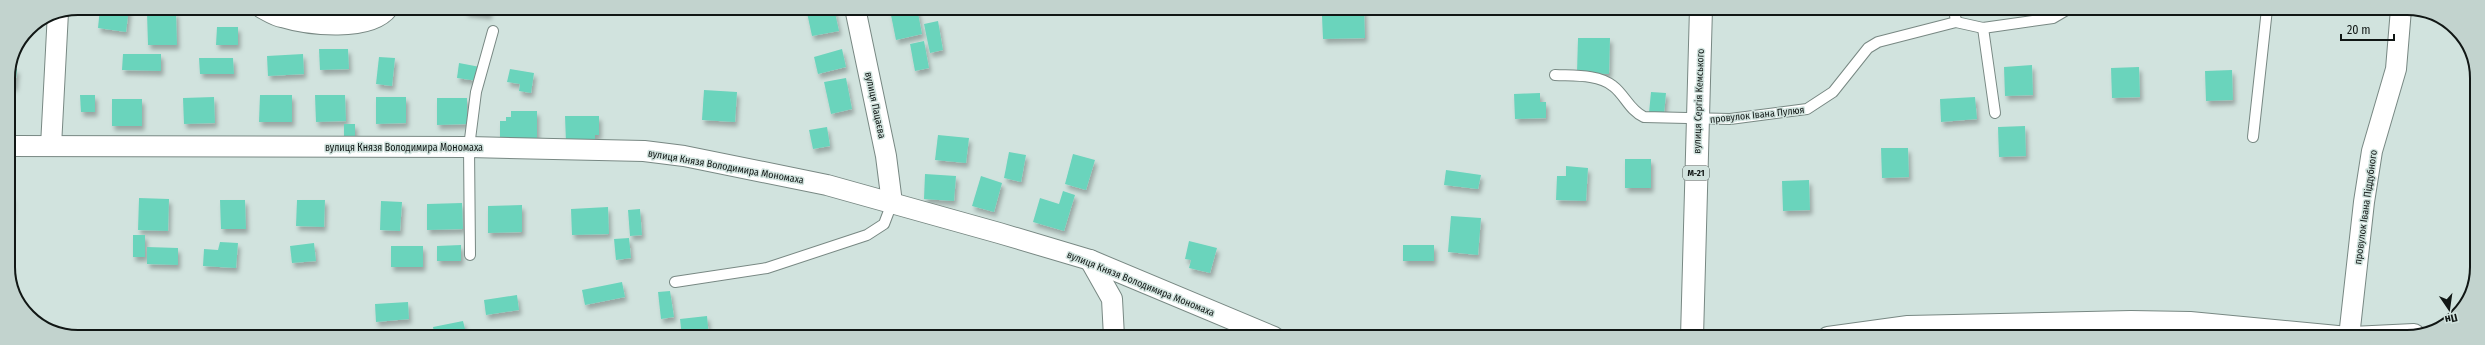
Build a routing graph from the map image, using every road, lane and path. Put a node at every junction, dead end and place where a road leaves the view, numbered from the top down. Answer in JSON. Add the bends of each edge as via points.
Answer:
{"nodes":[{"id":1,"x":277,"y":15,"type":"edge"},
{"id":2,"x":380,"y":15,"type":"edge"},
{"id":3,"x":856,"y":15,"type":"edge"},
{"id":4,"x":1700,"y":15,"type":"edge"},
{"id":5,"x":1955,"y":15,"type":"edge"},
{"id":6,"x":2059,"y":15,"type":"edge"},
{"id":7,"x":2266,"y":15,"type":"edge"},
{"id":8,"x":2400,"y":15,"type":"edge"},
{"id":9,"x":58,"y":19,"type":"edge"},
{"id":10,"x":1956,"y":22,"type":"junction"},
{"id":11,"x":1983,"y":28,"type":"junction"},
{"id":12,"x":493,"y":31,"type":"dead end"},
{"id":13,"x":1555,"y":75,"type":"dead end"},
{"id":14,"x":1995,"y":112,"type":"dead end"},
{"id":15,"x":1697,"y":119,"type":"junction"},
{"id":16,"x":2253,"y":137,"type":"dead end"},
{"id":17,"x":15,"y":146,"type":"edge"},
{"id":18,"x":52,"y":146,"type":"junction"},
{"id":19,"x":469,"y":147,"type":"junction"},
{"id":20,"x":892,"y":203,"type":"junction"},
{"id":21,"x":470,"y":255,"type":"dead end"},
{"id":22,"x":1090,"y":260,"type":"junction"},
{"id":23,"x":675,"y":282,"type":"dead end"},
{"id":24,"x":1114,"y":330,"type":"edge"},
{"id":25,"x":1257,"y":330,"type":"edge"},
{"id":26,"x":1692,"y":330,"type":"edge"},
{"id":27,"x":1879,"y":330,"type":"edge"},
{"id":28,"x":2275,"y":330,"type":"edge"},
{"id":29,"x":2351,"y":330,"type":"edge"}],
"edges":[{"from":1,"to":2,"type":"street","via":[[347,25],[366,23]]},
{"from":3,"to":20,"type":"street","name":"вулиця Пацаєва","via":[[886,156]]},
{"from":4,"to":15,"type":"highway","name":"вулиця Сергія Кемського","number":"М-21"},
{"from":5,"to":10,"type":"lane"},
{"from":6,"to":11,"type":"lane","name":"провулок Івана Пулюя","via":[[2054,18]]},
{"from":7,"to":16,"type":"lane"},
{"from":8,"to":29,"type":"street","name":"провулок Івана Піддубного","via":[[2396,69],[2372,151],[2366,187]]},
{"from":9,"to":18,"type":"street"},
{"from":10,"to":11,"type":"lane","name":"провулок Івана Пулюя"},
{"from":10,"to":15,"type":"lane","name":"провулок Івана Пулюя","via":[[1878,42],[1868,48],[1833,92],[1807,109],[1730,119]]},
{"from":11,"to":14,"type":"lane"},
{"from":12,"to":19,"type":"lane","via":[[476,92]]},
{"from":13,"to":15,"type":"lane","name":"провулок Івана Пулюя","via":[[1605,81],[1614,87],[1633,110],[1644,117]]},
{"from":15,"to":26,"type":"highway","name":"вулиця Сергія Кемського","number":"М-21"},
{"from":17,"to":18,"type":"street","name":"вулиця Князя Володимира Мономаха"},
{"from":18,"to":19,"type":"street","name":"вулиця Князя Володимира Мономаха"},
{"from":19,"to":20,"type":"street","name":"вулиця Князя Володимира Мономаха","via":[[644,151],[684,156],[827,185]]},
{"from":19,"to":21,"type":"lane"},
{"from":20,"to":22,"type":"street","name":"вулиця Князя Володимира Мономаха"},
{"from":20,"to":23,"type":"lane","via":[[884,224],[867,235],[767,268]]},
{"from":22,"to":24,"type":"street","via":[[1112,299]]},
{"from":22,"to":25,"type":"street","name":"вулиця Князя Володимира Мономаха"},
{"from":27,"to":28,"type":"street","via":[[1908,326],[2131,321],[2190,322]]}]}
